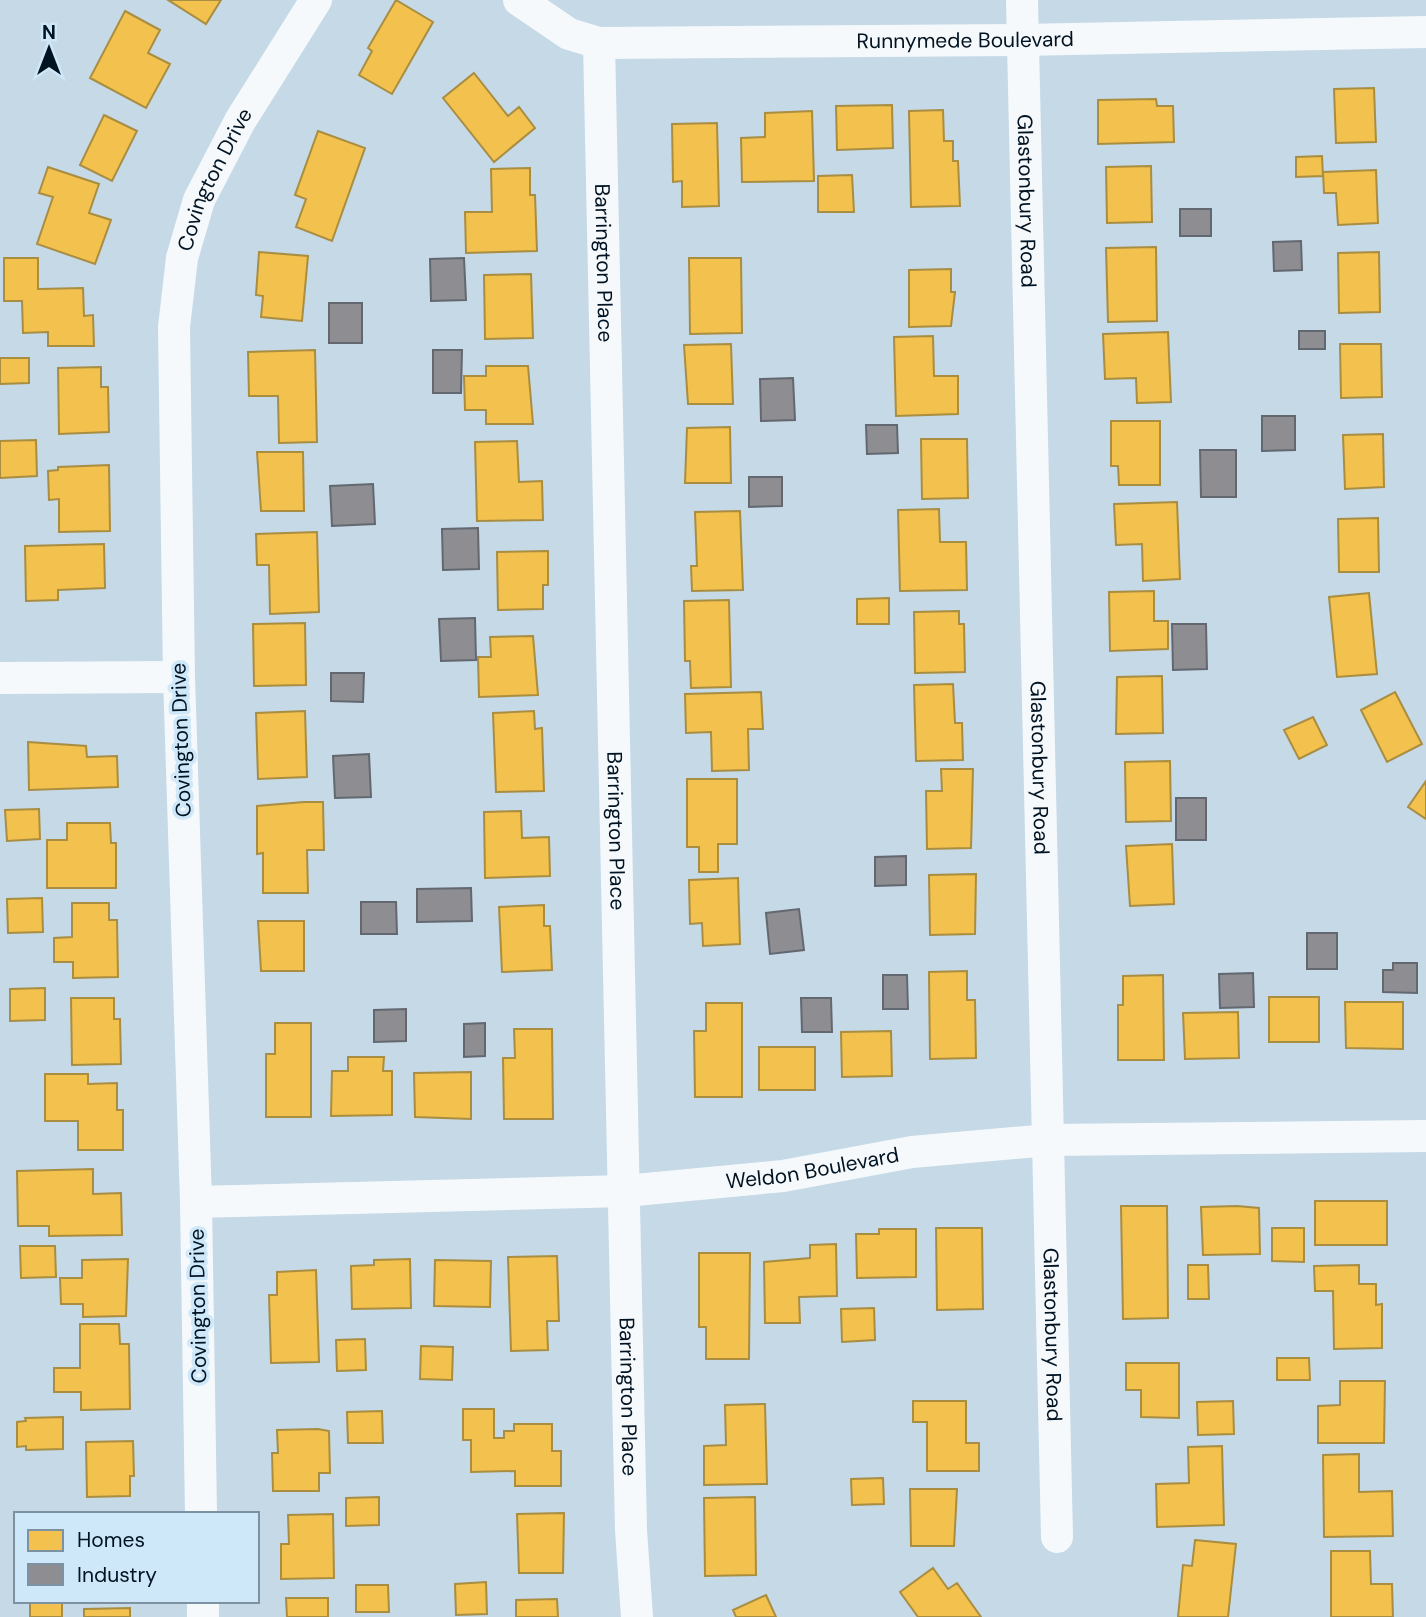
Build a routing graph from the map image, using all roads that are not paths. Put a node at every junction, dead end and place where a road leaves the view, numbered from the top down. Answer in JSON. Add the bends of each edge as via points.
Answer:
{"nodes":[{"id":1,"x":316,"y":0,"type":"edge"},
{"id":2,"x":519,"y":0,"type":"edge"},
{"id":3,"x":1022,"y":0,"type":"edge"},
{"id":4,"x":1426,"y":32,"type":"edge"},
{"id":5,"x":1023,"y":40,"type":"junction"},
{"id":6,"x":599,"y":43,"type":"junction"},
{"id":7,"x":179,"y":677,"type":"junction"},
{"id":8,"x":0,"y":678,"type":"edge"},
{"id":9,"x":1426,"y":1136,"type":"edge"},
{"id":10,"x":1048,"y":1140,"type":"junction"},
{"id":11,"x":625,"y":1191,"type":"junction"},
{"id":12,"x":196,"y":1202,"type":"junction"},
{"id":13,"x":201,"y":1512,"type":"edge"},
{"id":14,"x":1057,"y":1537,"type":"dead end"},
{"id":15,"x":637,"y":1617,"type":"edge"}],
"edges":[{"from":1,"to":7,"type":"street","name":"Covington Drive","via":[[240,121],[205,189],[182,258],[174,327]]},
{"from":2,"to":6,"type":"street","name":"Runnymede Boulevard","via":[[569,34]]},
{"from":3,"to":5,"type":"street","name":"Glastonbury Road"},
{"from":4,"to":5,"type":"street","name":"Runnymede Boulevard"},
{"from":5,"to":6,"type":"street","name":"Runnymede Boulevard"},
{"from":5,"to":10,"type":"street","name":"Glastonbury Road"},
{"from":6,"to":11,"type":"street","name":"Barrington Place"},
{"from":7,"to":8,"type":"street"},
{"from":7,"to":12,"type":"street","name":"Covington Drive"},
{"from":9,"to":10,"type":"street","name":"Weldon Boulevard"},
{"from":10,"to":11,"type":"street","name":"Weldon Boulevard","via":[[912,1152],[783,1176]]},
{"from":10,"to":14,"type":"street","name":"Glastonbury Road"},
{"from":11,"to":12,"type":"street","name":"Weldon Boulevard"},
{"from":11,"to":15,"type":"street","name":"Barrington Place","via":[[631,1530]]},
{"from":12,"to":13,"type":"street","name":"Covington Drive"}]}
